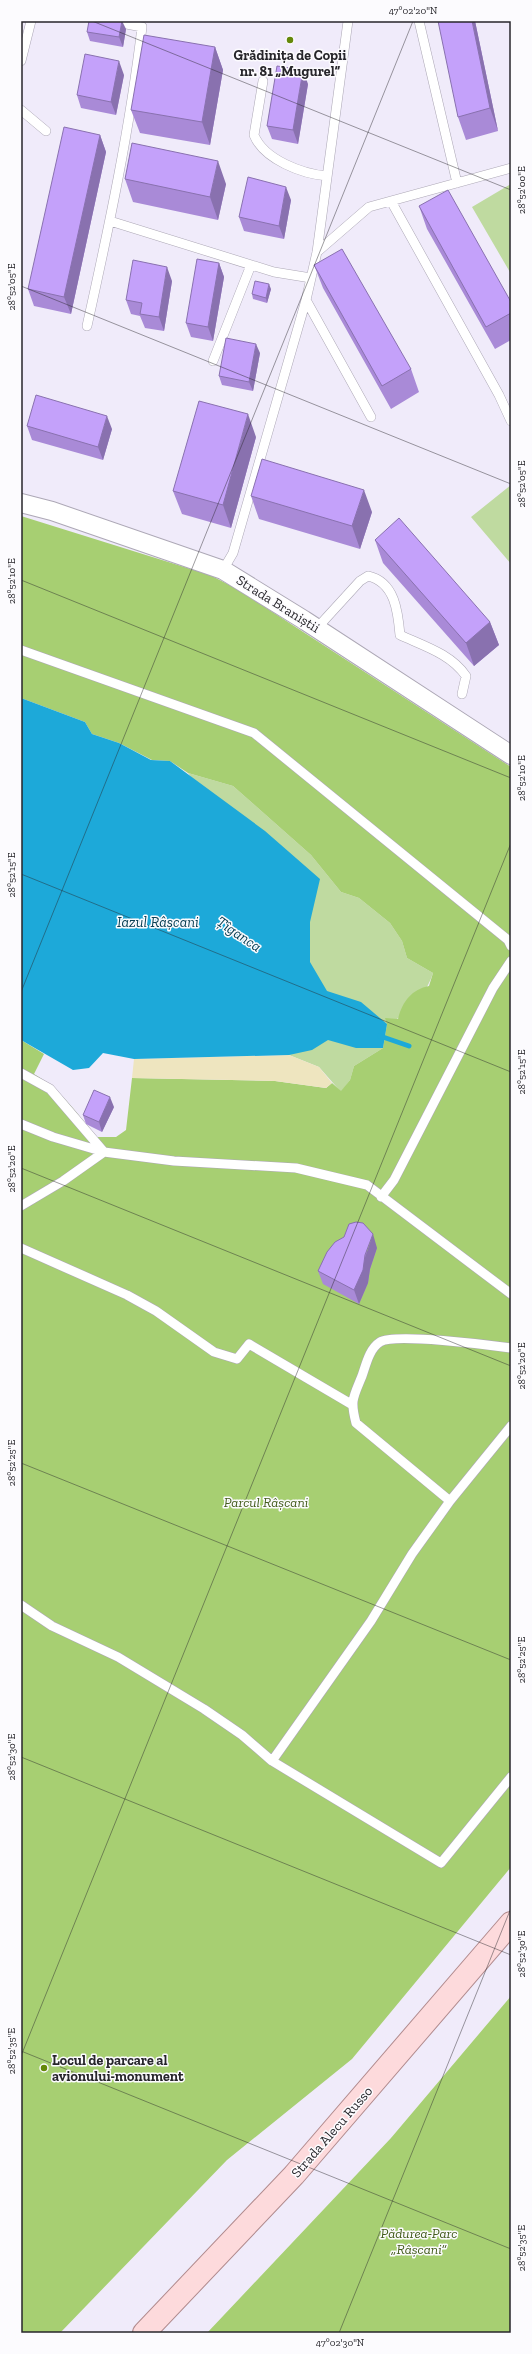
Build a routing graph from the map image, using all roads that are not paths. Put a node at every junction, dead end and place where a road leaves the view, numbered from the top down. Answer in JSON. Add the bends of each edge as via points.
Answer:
{"nodes":[{"id":1,"x":31,"y":21,"type":"edge"},
{"id":2,"x":111,"y":21,"type":"edge"},
{"id":3,"x":348,"y":21,"type":"edge"},
{"id":4,"x":419,"y":21,"type":"edge"},
{"id":5,"x":21,"y":60,"type":"edge"},
{"id":6,"x":263,"y":81,"type":"dead end"},
{"id":7,"x":21,"y":110,"type":"edge"},
{"id":8,"x":46,"y":131,"type":"dead end"},
{"id":9,"x":511,"y":168,"type":"edge"},
{"id":10,"x":327,"y":176,"type":"junction"},
{"id":11,"x":457,"y":183,"type":"junction"},
{"id":12,"x":391,"y":201,"type":"junction"},
{"id":13,"x":110,"y":221,"type":"junction"},
{"id":14,"x":316,"y":252,"type":"junction"},
{"id":15,"x":251,"y":265,"type":"junction"},
{"id":16,"x":311,"y":278,"type":"junction"},
{"id":17,"x":306,"y":300,"type":"junction"},
{"id":18,"x":87,"y":326,"type":"dead end"},
{"id":19,"x":213,"y":361,"type":"dead end"},
{"id":20,"x":509,"y":404,"type":"edge"},
{"id":21,"x":371,"y":417,"type":"dead end"},
{"id":22,"x":511,"y":421,"type":"edge"},
{"id":23,"x":21,"y":503,"type":"edge"},
{"id":24,"x":224,"y":570,"type":"junction"},
{"id":25,"x":317,"y":628,"type":"junction"},
{"id":26,"x":21,"y":650,"type":"edge"},
{"id":27,"x":462,"y":694,"type":"dead end"},
{"id":28,"x":510,"y":753,"type":"edge"},
{"id":29,"x":511,"y":946,"type":"edge"},
{"id":30,"x":511,"y":961,"type":"edge"},
{"id":31,"x":21,"y":1073,"type":"edge"},
{"id":32,"x":21,"y":1124,"type":"edge"},
{"id":33,"x":104,"y":1152,"type":"junction"},
{"id":34,"x":381,"y":1196,"type":"junction"},
{"id":35,"x":21,"y":1206,"type":"edge"},
{"id":36,"x":21,"y":1248,"type":"edge"},
{"id":37,"x":511,"y":1294,"type":"edge"},
{"id":38,"x":511,"y":1348,"type":"edge"},
{"id":39,"x":351,"y":1404,"type":"junction"},
{"id":40,"x":511,"y":1426,"type":"edge"},
{"id":41,"x":450,"y":1502,"type":"junction"},
{"id":42,"x":21,"y":1605,"type":"edge"},
{"id":43,"x":272,"y":1761,"type":"junction"},
{"id":44,"x":511,"y":1777,"type":"edge"},
{"id":45,"x":511,"y":1923,"type":"edge"},
{"id":46,"x":144,"y":2333,"type":"edge"}],
"edges":[{"from":1,"to":5,"type":"lane"},
{"from":2,"to":13,"type":"lane","via":[[142,27],[134,92]]},
{"from":3,"to":10,"type":"lane"},
{"from":4,"to":11,"type":"lane"},
{"from":6,"to":10,"type":"lane","via":[[254,135],[256,141],[272,156],[290,165],[310,174]]},
{"from":7,"to":8,"type":"lane"},
{"from":9,"to":11,"type":"lane"},
{"from":10,"to":14,"type":"lane"},
{"from":11,"to":12,"type":"lane"},
{"from":12,"to":14,"type":"lane","via":[[369,207]]},
{"from":12,"to":20,"type":"lane"},
{"from":13,"to":15,"type":"lane"},
{"from":13,"to":18,"type":"lane"},
{"from":14,"to":16,"type":"lane"},
{"from":15,"to":16,"type":"lane"},
{"from":15,"to":19,"type":"lane"},
{"from":16,"to":17,"type":"lane"},
{"from":17,"to":21,"type":"lane"},
{"from":17,"to":24,"type":"lane","via":[[233,553]]},
{"from":20,"to":22,"type":"lane"},
{"from":23,"to":24,"type":"street","name":"Strada Braniștii","via":[[52,511]]},
{"from":24,"to":25,"type":"street","name":"Strada Braniștii"},
{"from":25,"to":27,"type":"lane","via":[[360,581],[368,576],[376,578],[392,596],[398,613],[400,635],[441,653],[460,667],[466,676]]},
{"from":25,"to":28,"type":"street","name":"Strada Braniștii"},
{"from":26,"to":29,"type":"lane","via":[[254,733],[508,940]]},
{"from":30,"to":34,"type":"lane","via":[[494,988],[394,1180]]},
{"from":31,"to":33,"type":"lane","via":[[50,1089]]},
{"from":32,"to":33,"type":"lane","via":[[53,1137]]},
{"from":33,"to":34,"type":"lane","via":[[174,1161],[296,1168],[367,1185]]},
{"from":33,"to":35,"type":"lane"},
{"from":34,"to":37,"type":"lane"},
{"from":36,"to":39,"type":"lane","via":[[103,1283],[156,1311],[214,1352],[237,1359],[249,1344]]},
{"from":38,"to":39,"type":"lane","via":[[442,1340],[381,1342],[370,1353]]},
{"from":39,"to":41,"type":"lane","via":[[356,1423]]},
{"from":40,"to":41,"type":"lane"},
{"from":41,"to":43,"type":"lane","via":[[412,1554],[371,1621]]},
{"from":42,"to":43,"type":"lane","via":[[52,1626],[118,1657],[204,1710],[242,1735]]},
{"from":43,"to":44,"type":"lane","via":[[441,1863]]},
{"from":45,"to":46,"type":"main road","name":"Strada Alecu Russo","via":[[294,2175]]}]}
